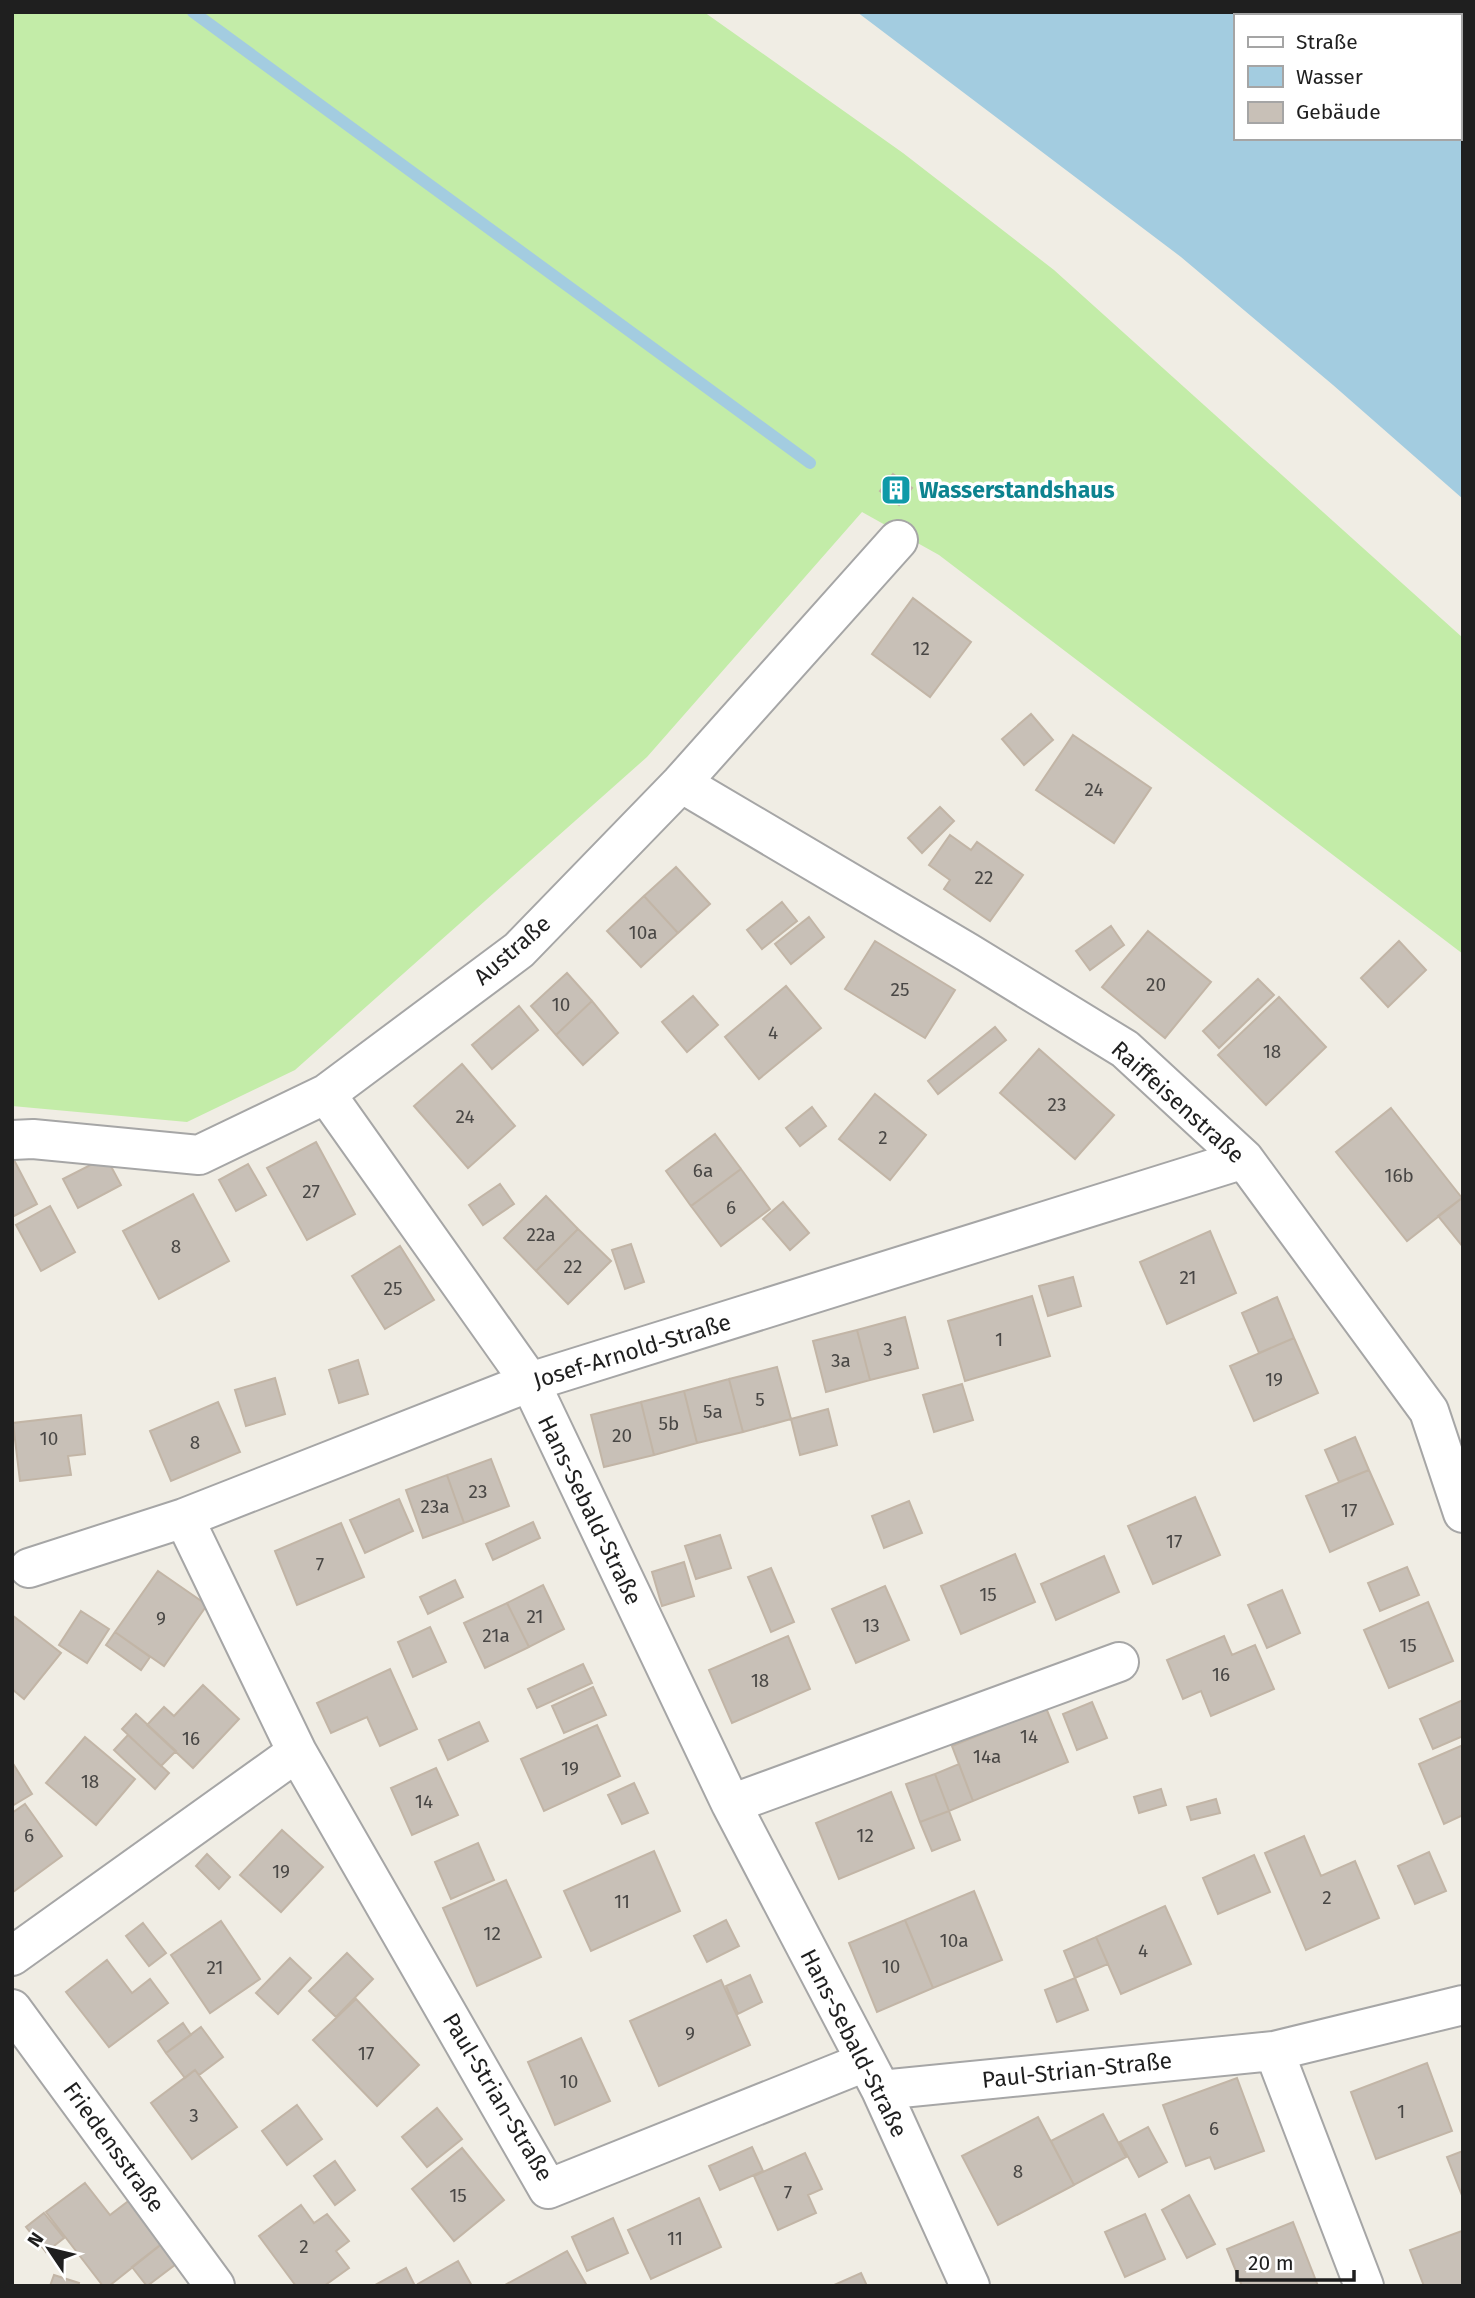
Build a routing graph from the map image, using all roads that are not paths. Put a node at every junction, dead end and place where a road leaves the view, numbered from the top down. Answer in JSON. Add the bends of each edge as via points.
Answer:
{"nodes":[{"id":1,"x":898,"y":541,"type":"dead end"},
{"id":2,"x":681,"y":783,"type":"junction"},
{"id":3,"x":326,"y":1094,"type":"junction"},
{"id":4,"x":12,"y":1140,"type":"edge"},
{"id":5,"x":1244,"y":1159,"type":"junction"},
{"id":6,"x":530,"y":1382,"type":"junction"},
{"id":7,"x":1463,"y":1513,"type":"edge"},
{"id":8,"x":184,"y":1518,"type":"junction"},
{"id":9,"x":29,"y":1568,"type":"dead end"},
{"id":10,"x":1119,"y":1662,"type":"dead end"},
{"id":11,"x":297,"y":1752,"type":"junction"},
{"id":12,"x":731,"y":1804,"type":"junction"},
{"id":13,"x":12,"y":1956,"type":"edge"},
{"id":14,"x":1463,"y":2005,"type":"edge"},
{"id":15,"x":12,"y":2009,"type":"edge"},
{"id":16,"x":1274,"y":2051,"type":"junction"},
{"id":17,"x":873,"y":2076,"type":"junction"},
{"id":18,"x":215,"y":2286,"type":"edge"},
{"id":19,"x":971,"y":2286,"type":"edge"},
{"id":20,"x":1364,"y":2286,"type":"edge"}],
"edges":[{"from":1,"to":2,"type":"street","name":"Austraße"},
{"from":2,"to":3,"type":"street","name":"Austraße","via":[[519,950]]},
{"from":2,"to":5,"type":"street","name":"Raiffeisenstraße","via":[[1125,1049]]},
{"from":3,"to":4,"type":"street","name":"Austraße","via":[[199,1156]]},
{"from":3,"to":6,"type":"street","name":"Hans-Sebald-Straße"},
{"from":5,"to":6,"type":"street","name":"Josef-Arnold-Straße"},
{"from":5,"to":7,"type":"street","name":"Raiffeisenstraße","via":[[1429,1411]]},
{"from":6,"to":8,"type":"street","name":"Josef-Arnold-Straße"},
{"from":6,"to":12,"type":"street","name":"Hans-Sebald-Straße"},
{"from":8,"to":9,"type":"street","name":"Josef-Arnold-Straße"},
{"from":8,"to":11,"type":"street","name":"Paul-Strian-Straße"},
{"from":10,"to":12,"type":"street"},
{"from":11,"to":13,"type":"street"},
{"from":11,"to":17,"type":"street","name":"Paul-Strian-Straße","via":[[548,2189]]},
{"from":12,"to":17,"type":"street","name":"Hans-Sebald-Straße"},
{"from":14,"to":16,"type":"street","name":"Paul-Strian-Straße"},
{"from":15,"to":18,"type":"street","name":"Friedensstraße"},
{"from":16,"to":17,"type":"street","name":"Paul-Strian-Straße"},
{"from":16,"to":20,"type":"street"},
{"from":17,"to":19,"type":"street","name":"Hans-Sebald-Straße"}]}
